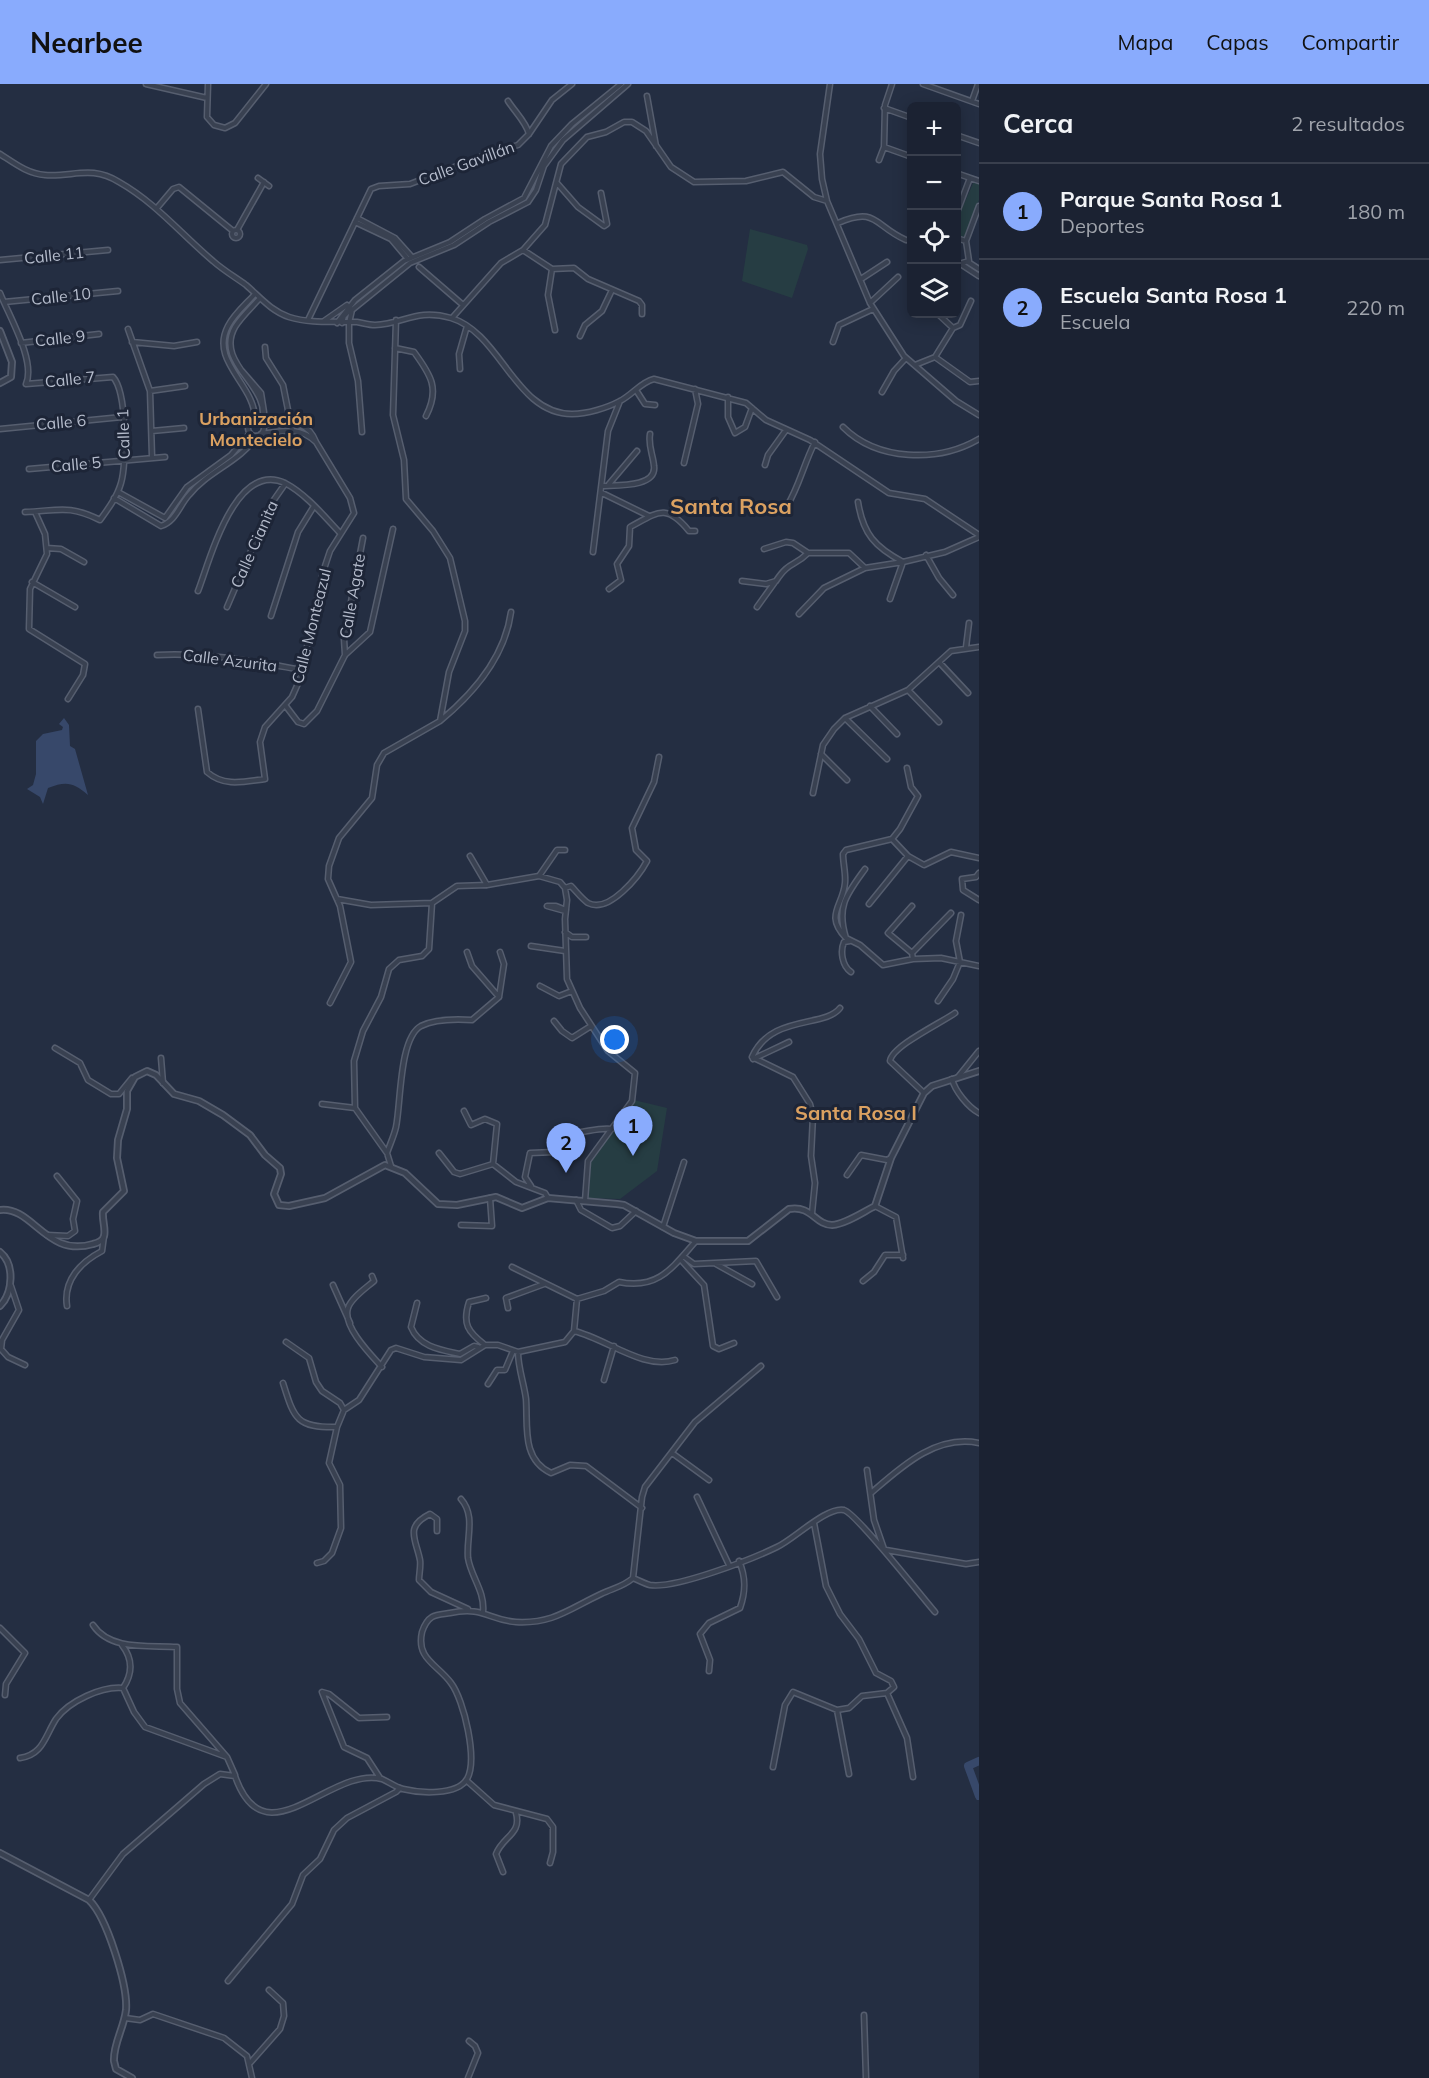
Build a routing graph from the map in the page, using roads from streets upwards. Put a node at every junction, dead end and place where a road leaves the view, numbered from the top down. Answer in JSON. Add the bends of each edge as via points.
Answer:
{"nodes":[{"id":1,"x":146,"y":84,"type":"edge"},
{"id":2,"x":208,"y":84,"type":"edge"},
{"id":3,"x":266,"y":84,"type":"edge"},
{"id":4,"x":572,"y":84,"type":"edge"},
{"id":5,"x":621,"y":84,"type":"edge"},
{"id":6,"x":628,"y":84,"type":"edge"},
{"id":7,"x":830,"y":84,"type":"edge"},
{"id":8,"x":892,"y":84,"type":"edge"},
{"id":9,"x":923,"y":84,"type":"edge"},
{"id":10,"x":978,"y":84,"type":"edge"},
{"id":11,"x":647,"y":96,"type":"dead end"},
{"id":12,"x":207,"y":98,"type":"junction"},
{"id":13,"x":508,"y":101,"type":"dead end"},
{"id":14,"x":972,"y":102,"type":"junction"},
{"id":15,"x":979,"y":104,"type":"edge"},
{"id":16,"x":884,"y":108,"type":"junction"},
{"id":17,"x":907,"y":116,"type":"edge"},
{"id":18,"x":529,"y":134,"type":"junction"},
{"id":19,"x":961,"y":136,"type":"edge"},
{"id":20,"x":979,"y":143,"type":"edge"},
{"id":21,"x":656,"y":147,"type":"junction"},
{"id":22,"x":884,"y":147,"type":"junction"},
{"id":23,"x":0,"y":154,"type":"edge"},
{"id":24,"x":909,"y":156,"type":"edge"},
{"id":25,"x":879,"y":160,"type":"dead end"},
{"id":26,"x":961,"y":175,"type":"edge"},
{"id":27,"x":258,"y":178,"type":"dead end"},
{"id":28,"x":970,"y":178,"type":"junction"},
{"id":29,"x":979,"y":181,"type":"edge"},
{"id":30,"x":264,"y":182,"type":"junction"},
{"id":31,"x":556,"y":183,"type":"junction"},
{"id":32,"x":269,"y":186,"type":"dead end"},
{"id":33,"x":601,"y":194,"type":"dead end"},
{"id":34,"x":827,"y":201,"type":"junction"},
{"id":35,"x":979,"y":206,"type":"edge"},
{"id":36,"x":157,"y":208,"type":"junction"},
{"id":37,"x":959,"y":210,"type":"edge"},
{"id":38,"x":356,"y":220,"type":"junction"},
{"id":39,"x":838,"y":223,"type":"junction"},
{"id":40,"x":961,"y":239,"type":"edge"},
{"id":41,"x":906,"y":240,"type":"dead end"},
{"id":42,"x":966,"y":241,"type":"junction"},
{"id":43,"x":523,"y":249,"type":"junction"},
{"id":44,"x":108,"y":250,"type":"dead end"},
{"id":45,"x":411,"y":259,"type":"junction"},
{"id":46,"x":0,"y":260,"type":"edge"},
{"id":47,"x":887,"y":262,"type":"dead end"},
{"id":48,"x":968,"y":262,"type":"junction"},
{"id":49,"x":962,"y":263,"type":"joint"},
{"id":50,"x":419,"y":267,"type":"dead end"},
{"id":51,"x":552,"y":269,"type":"junction"},
{"id":52,"x":979,"y":269,"type":"edge"},
{"id":53,"x":979,"y":276,"type":"edge"},
{"id":54,"x":898,"y":277,"type":"dead end"},
{"id":55,"x":861,"y":279,"type":"junction"},
{"id":56,"x":612,"y":290,"type":"junction"},
{"id":57,"x":118,"y":291,"type":"dead end"},
{"id":58,"x":0,"y":293,"type":"edge"},
{"id":59,"x":255,"y":294,"type":"junction"},
{"id":60,"x":260,"y":298,"type":"junction"},
{"id":61,"x":971,"y":301,"type":"dead end"},
{"id":62,"x":4,"y":302,"type":"junction"},
{"id":63,"x":357,"y":302,"type":"junction"},
{"id":64,"x":870,"y":303,"type":"junction"},
{"id":65,"x":463,"y":305,"type":"junction"},
{"id":66,"x":873,"y":309,"type":"junction"},
{"id":67,"x":642,"y":314,"type":"dead end"},
{"id":68,"x":452,"y":318,"type":"junction"},
{"id":69,"x":942,"y":318,"type":"edge"},
{"id":70,"x":308,"y":320,"type":"junction"},
{"id":71,"x":396,"y":320,"type":"junction"},
{"id":72,"x":323,"y":321,"type":"junction"},
{"id":73,"x":339,"y":323,"type":"junction"},
{"id":74,"x":349,"y":323,"type":"junction"},
{"id":75,"x":467,"y":326,"type":"junction"},
{"id":76,"x":128,"y":328,"type":"dead end"},
{"id":77,"x":953,"y":328,"type":"junction"},
{"id":78,"x":555,"y":330,"type":"dead end"},
{"id":79,"x":0,"y":331,"type":"edge"},
{"id":80,"x":99,"y":334,"type":"dead end"},
{"id":81,"x":580,"y":336,"type":"dead end"},
{"id":82,"x":21,"y":342,"type":"junction"},
{"id":83,"x":132,"y":342,"type":"junction"},
{"id":84,"x":197,"y":342,"type":"dead end"},
{"id":85,"x":833,"y":342,"type":"dead end"},
{"id":86,"x":266,"y":347,"type":"dead end"},
{"id":87,"x":395,"y":348,"type":"junction"},
{"id":88,"x":935,"y":357,"type":"junction"},
{"id":89,"x":906,"y":358,"type":"junction"},
{"id":90,"x":915,"y":366,"type":"junction"},
{"id":91,"x":460,"y":369,"type":"dead end"},
{"id":92,"x":113,"y":376,"type":"joint"},
{"id":93,"x":979,"y":381,"type":"edge"},
{"id":94,"x":0,"y":383,"type":"edge"},
{"id":95,"x":185,"y":386,"type":"dead end"},
{"id":96,"x":695,"y":389,"type":"junction"},
{"id":97,"x":636,"y":390,"type":"junction"},
{"id":98,"x":150,"y":391,"type":"junction"},
{"id":99,"x":882,"y":392,"type":"dead end"},
{"id":100,"x":728,"y":397,"type":"junction"},
{"id":101,"x":620,"y":401,"type":"junction"},
{"id":102,"x":655,"y":405,"type":"dead end"},
{"id":103,"x":752,"y":408,"type":"junction"},
{"id":104,"x":979,"y":415,"type":"edge"},
{"id":105,"x":426,"y":416,"type":"dead end"},
{"id":106,"x":122,"y":417,"type":"junction"},
{"id":107,"x":255,"y":420,"type":"junction"},
{"id":108,"x":262,"y":423,"type":"junction"},
{"id":109,"x":291,"y":423,"type":"junction"},
{"id":110,"x":843,"y":427,"type":"dead end"},
{"id":111,"x":184,"y":428,"type":"dead end"},
{"id":112,"x":0,"y":429,"type":"edge"},
{"id":113,"x":292,"y":430,"type":"junction"},
{"id":114,"x":786,"y":430,"type":"junction"},
{"id":115,"x":152,"y":431,"type":"junction"},
{"id":116,"x":362,"y":432,"type":"dead end"},
{"id":117,"x":250,"y":433,"type":"junction"},
{"id":118,"x":650,"y":434,"type":"dead end"},
{"id":119,"x":259,"y":435,"type":"junction"},
{"id":120,"x":979,"y":439,"type":"edge"},
{"id":121,"x":316,"y":442,"type":"junction"},
{"id":122,"x":815,"y":442,"type":"junction"},
{"id":123,"x":637,"y":451,"type":"dead end"},
{"id":124,"x":152,"y":457,"type":"junction"},
{"id":125,"x":165,"y":457,"type":"dead end"},
{"id":126,"x":124,"y":460,"type":"junction"},
{"id":127,"x":684,"y":463,"type":"dead end"},
{"id":128,"x":765,"y":465,"type":"dead end"},
{"id":129,"x":28,"y":469,"type":"dead end"},
{"id":130,"x":285,"y":484,"type":"junction"},
{"id":131,"x":602,"y":486,"type":"junction"},
{"id":132,"x":118,"y":492,"type":"junction"},
{"id":133,"x":602,"y":492,"type":"junction"},
{"id":134,"x":114,"y":498,"type":"junction"},
{"id":135,"x":858,"y":502,"type":"dead end"},
{"id":136,"x":314,"y":506,"type":"junction"},
{"id":137,"x":25,"y":512,"type":"dead end"},
{"id":138,"x":35,"y":512,"type":"junction"},
{"id":139,"x":788,"y":512,"type":"dead end"},
{"id":140,"x":649,"y":516,"type":"junction"},
{"id":141,"x":393,"y":529,"type":"dead end"},
{"id":142,"x":695,"y":531,"type":"dead end"},
{"id":143,"x":340,"y":533,"type":"junction"},
{"id":144,"x":979,"y":536,"type":"edge"},
{"id":145,"x":363,"y":538,"type":"dead end"},
{"id":146,"x":47,"y":548,"type":"junction"},
{"id":147,"x":764,"y":549,"type":"dead end"},
{"id":148,"x":593,"y":552,"type":"dead end"},
{"id":149,"x":808,"y":553,"type":"junction"},
{"id":150,"x":926,"y":555,"type":"junction"},
{"id":151,"x":84,"y":562,"type":"dead end"},
{"id":152,"x":903,"y":562,"type":"junction"},
{"id":153,"x":865,"y":568,"type":"junction"},
{"id":154,"x":742,"y":581,"type":"dead end"},
{"id":155,"x":776,"y":581,"type":"junction"},
{"id":156,"x":32,"y":582,"type":"junction"},
{"id":157,"x":609,"y":589,"type":"dead end"},
{"id":158,"x":198,"y":591,"type":"dead end"},
{"id":159,"x":953,"y":595,"type":"dead end"},
{"id":160,"x":890,"y":599,"type":"dead end"},
{"id":161,"x":227,"y":606,"type":"dead end"},
{"id":162,"x":75,"y":607,"type":"dead end"},
{"id":163,"x":757,"y":607,"type":"dead end"},
{"id":164,"x":511,"y":612,"type":"dead end"},
{"id":165,"x":799,"y":614,"type":"dead end"},
{"id":166,"x":271,"y":616,"type":"dead end"},
{"id":167,"x":969,"y":623,"type":"dead end"},
{"id":168,"x":966,"y":647,"type":"junction"},
{"id":169,"x":979,"y":648,"type":"edge"},
{"id":170,"x":345,"y":655,"type":"junction"},
{"id":171,"x":157,"y":656,"type":"dead end"},
{"id":172,"x":939,"y":662,"type":"junction"},
{"id":173,"x":303,"y":670,"type":"junction"},
{"id":174,"x":908,"y":690,"type":"junction"},
{"id":175,"x":968,"y":693,"type":"dead end"},
{"id":176,"x":68,"y":699,"type":"dead end"},
{"id":177,"x":285,"y":705,"type":"junction"},
{"id":178,"x":870,"y":706,"type":"junction"},
{"id":179,"x":198,"y":710,"type":"dead end"},
{"id":180,"x":845,"y":718,"type":"junction"},
{"id":181,"x":440,"y":721,"type":"junction"},
{"id":182,"x":939,"y":722,"type":"dead end"},
{"id":183,"x":897,"y":734,"type":"dead end"},
{"id":184,"x":820,"y":754,"type":"junction"},
{"id":185,"x":659,"y":757,"type":"dead end"},
{"id":186,"x":887,"y":759,"type":"dead end"},
{"id":187,"x":907,"y":768,"type":"dead end"},
{"id":188,"x":847,"y":780,"type":"dead end"},
{"id":189,"x":813,"y":793,"type":"dead end"},
{"id":190,"x":892,"y":839,"type":"junction"},
{"id":191,"x":565,"y":850,"type":"dead end"},
{"id":192,"x":470,"y":856,"type":"dead end"},
{"id":193,"x":908,"y":856,"type":"junction"},
{"id":194,"x":979,"y":858,"type":"edge"},
{"id":195,"x":866,"y":870,"type":"dead end"},
{"id":196,"x":979,"y":873,"type":"edge"},
{"id":197,"x":539,"y":876,"type":"junction"},
{"id":198,"x":487,"y":885,"type":"junction"},
{"id":199,"x":565,"y":888,"type":"junction"},
{"id":200,"x":337,"y":899,"type":"junction"},
{"id":201,"x":979,"y":900,"type":"edge"},
{"id":202,"x":432,"y":903,"type":"junction"},
{"id":203,"x":869,"y":904,"type":"dead end"},
{"id":204,"x":912,"y":906,"type":"dead end"},
{"id":205,"x":951,"y":913,"type":"dead end"},
{"id":206,"x":961,"y":915,"type":"dead end"},
{"id":207,"x":565,"y":931,"type":"junction"},
{"id":208,"x":586,"y":938,"type":"dead end"},
{"id":209,"x":846,"y":938,"type":"junction"},
{"id":210,"x":851,"y":941,"type":"junction"},
{"id":211,"x":531,"y":946,"type":"dead end"},
{"id":212,"x":565,"y":951,"type":"junction"},
{"id":213,"x":467,"y":952,"type":"dead end"},
{"id":214,"x":500,"y":952,"type":"dead end"},
{"id":215,"x":912,"y":952,"type":"junction"},
{"id":216,"x":913,"y":959,"type":"junction"},
{"id":217,"x":960,"y":962,"type":"junction"},
{"id":218,"x":979,"y":966,"type":"edge"},
{"id":219,"x":851,"y":972,"type":"dead end"},
{"id":220,"x":540,"y":986,"type":"dead end"},
{"id":221,"x":572,"y":991,"type":"junction"},
{"id":222,"x":499,"y":997,"type":"junction"},
{"id":223,"x":938,"y":1001,"type":"dead end"},
{"id":224,"x":330,"y":1003,"type":"dead end"},
{"id":225,"x":840,"y":1008,"type":"dead end"},
{"id":226,"x":955,"y":1013,"type":"dead end"},
{"id":227,"x":554,"y":1021,"type":"dead end"},
{"id":228,"x":591,"y":1026,"type":"junction"},
{"id":229,"x":789,"y":1042,"type":"dead end"},
{"id":230,"x":55,"y":1048,"type":"dead end"},
{"id":231,"x":979,"y":1051,"type":"edge"},
{"id":232,"x":161,"y":1058,"type":"dead end"},
{"id":233,"x":753,"y":1059,"type":"junction"},
{"id":234,"x":979,"y":1071,"type":"edge"},
{"id":235,"x":135,"y":1077,"type":"junction"},
{"id":236,"x":955,"y":1078,"type":"junction"},
{"id":237,"x":162,"y":1084,"type":"junction"},
{"id":238,"x":924,"y":1093,"type":"junction"},
{"id":239,"x":322,"y":1104,"type":"dead end"},
{"id":240,"x":355,"y":1108,"type":"junction"},
{"id":241,"x":464,"y":1112,"type":"dead end"},
{"id":242,"x":979,"y":1113,"type":"edge"},
{"id":243,"x":612,"y":1129,"type":"junction"},
{"id":244,"x":387,"y":1153,"type":"junction"},
{"id":245,"x":440,"y":1153,"type":"dead end"},
{"id":246,"x":891,"y":1158,"type":"junction"},
{"id":247,"x":684,"y":1162,"type":"dead end"},
{"id":248,"x":492,"y":1164,"type":"junction"},
{"id":249,"x":391,"y":1166,"type":"junction"},
{"id":250,"x":847,"y":1175,"type":"dead end"},
{"id":251,"x":57,"y":1176,"type":"dead end"},
{"id":252,"x":534,"y":1188,"type":"junction"},
{"id":253,"x":490,"y":1198,"type":"junction"},
{"id":254,"x":548,"y":1198,"type":"junction"},
{"id":255,"x":576,"y":1200,"type":"junction"},
{"id":256,"x":585,"y":1201,"type":"junction"},
{"id":257,"x":875,"y":1206,"type":"junction"},
{"id":258,"x":0,"y":1208,"type":"edge"},
{"id":259,"x":636,"y":1211,"type":"junction"},
{"id":260,"x":812,"y":1213,"type":"junction"},
{"id":261,"x":460,"y":1225,"type":"dead end"},
{"id":262,"x":663,"y":1227,"type":"junction"},
{"id":263,"x":46,"y":1235,"type":"junction"},
{"id":264,"x":104,"y":1236,"type":"junction"},
{"id":265,"x":696,"y":1241,"type":"junction"},
{"id":266,"x":2,"y":1254,"type":"edge"},
{"id":267,"x":682,"y":1257,"type":"junction"},
{"id":268,"x":713,"y":1263,"type":"junction"},
{"id":269,"x":512,"y":1267,"type":"dead end"},
{"id":270,"x":372,"y":1276,"type":"dead end"},
{"id":271,"x":9,"y":1280,"type":"junction"},
{"id":272,"x":863,"y":1281,"type":"dead end"},
{"id":273,"x":544,"y":1284,"type":"junction"},
{"id":274,"x":752,"y":1284,"type":"dead end"},
{"id":275,"x":333,"y":1285,"type":"dead end"},
{"id":276,"x":777,"y":1297,"type":"dead end"},
{"id":277,"x":486,"y":1298,"type":"dead end"},
{"id":278,"x":577,"y":1299,"type":"junction"},
{"id":279,"x":417,"y":1303,"type":"dead end"},
{"id":280,"x":0,"y":1306,"type":"edge"},
{"id":281,"x":67,"y":1306,"type":"dead end"},
{"id":282,"x":508,"y":1308,"type":"dead end"},
{"id":283,"x":350,"y":1324,"type":"junction"},
{"id":284,"x":574,"y":1331,"type":"junction"},
{"id":285,"x":286,"y":1342,"type":"dead end"},
{"id":286,"x":734,"y":1343,"type":"dead end"},
{"id":287,"x":485,"y":1345,"type":"junction"},
{"id":288,"x":614,"y":1346,"type":"junction"},
{"id":289,"x":478,"y":1347,"type":"junction"},
{"id":290,"x":515,"y":1352,"type":"junction"},
{"id":291,"x":675,"y":1360,"type":"dead end"},
{"id":292,"x":25,"y":1365,"type":"dead end"},
{"id":293,"x":761,"y":1366,"type":"dead end"},
{"id":294,"x":382,"y":1367,"type":"junction"},
{"id":295,"x":604,"y":1380,"type":"dead end"},
{"id":296,"x":283,"y":1383,"type":"dead end"},
{"id":297,"x":488,"y":1384,"type":"dead end"},
{"id":298,"x":344,"y":1410,"type":"junction"},
{"id":299,"x":337,"y":1427,"type":"junction"},
{"id":300,"x":979,"y":1443,"type":"edge"},
{"id":301,"x":672,"y":1453,"type":"junction"},
{"id":302,"x":867,"y":1470,"type":"dead end"},
{"id":303,"x":709,"y":1480,"type":"dead end"},
{"id":304,"x":871,"y":1493,"type":"junction"},
{"id":305,"x":697,"y":1497,"type":"dead end"},
{"id":306,"x":461,"y":1499,"type":"dead end"},
{"id":307,"x":642,"y":1508,"type":"junction"},
{"id":308,"x":814,"y":1523,"type":"junction"},
{"id":309,"x":437,"y":1531,"type":"dead end"},
{"id":310,"x":885,"y":1550,"type":"junction"},
{"id":311,"x":739,"y":1561,"type":"junction"},
{"id":312,"x":979,"y":1562,"type":"edge"},
{"id":313,"x":317,"y":1563,"type":"dead end"},
{"id":314,"x":729,"y":1565,"type":"junction"},
{"id":315,"x":633,"y":1578,"type":"junction"},
{"id":316,"x":469,"y":1609,"type":"junction"},
{"id":317,"x":483,"y":1612,"type":"junction"},
{"id":318,"x":935,"y":1612,"type":"dead end"},
{"id":319,"x":93,"y":1624,"type":"dead end"},
{"id":320,"x":0,"y":1628,"type":"edge"},
{"id":321,"x":122,"y":1644,"type":"junction"},
{"id":322,"x":709,"y":1671,"type":"dead end"},
{"id":323,"x":123,"y":1688,"type":"junction"},
{"id":324,"x":887,"y":1693,"type":"junction"},
{"id":325,"x":5,"y":1695,"type":"dead end"},
{"id":326,"x":837,"y":1710,"type":"junction"},
{"id":327,"x":387,"y":1717,"type":"dead end"},
{"id":328,"x":227,"y":1757,"type":"junction"},
{"id":329,"x":20,"y":1758,"type":"dead end"},
{"id":330,"x":772,"y":1767,"type":"dead end"},
{"id":331,"x":849,"y":1774,"type":"dead end"},
{"id":332,"x":235,"y":1776,"type":"junction"},
{"id":333,"x":913,"y":1777,"type":"dead end"},
{"id":334,"x":381,"y":1779,"type":"junction"},
{"id":335,"x":466,"y":1780,"type":"junction"},
{"id":336,"x":400,"y":1788,"type":"junction"},
{"id":337,"x":516,"y":1813,"type":"junction"},
{"id":338,"x":0,"y":1853,"type":"edge"},
{"id":339,"x":550,"y":1863,"type":"dead end"},
{"id":340,"x":503,"y":1872,"type":"dead end"},
{"id":341,"x":89,"y":1900,"type":"junction"},
{"id":342,"x":228,"y":1981,"type":"dead end"},
{"id":343,"x":269,"y":1990,"type":"dead end"},
{"id":344,"x":864,"y":2015,"type":"dead end"},
{"id":345,"x":125,"y":2018,"type":"junction"},
{"id":346,"x":469,"y":2041,"type":"dead end"},
{"id":347,"x":250,"y":2062,"type":"junction"},
{"id":348,"x":132,"y":2078,"type":"edge"},
{"id":349,"x":252,"y":2078,"type":"edge"},
{"id":350,"x":468,"y":2078,"type":"edge"},
{"id":351,"x":866,"y":2078,"type":"edge"}],
"edges":[{"from":1,"to":12,"type":"street"},
{"from":2,"to":12,"type":"street"},
{"from":3,"to":12,"type":"street","via":[[235,123],[225,128],[207,117]]},
{"from":4,"to":18,"type":"street","name":"Calle Gavillán","via":[[552,100]]},
{"from":5,"to":45,"type":"street","via":[[550,146],[524,198],[450,242]]},
{"from":6,"to":45,"type":"street","via":[[563,140],[524,205],[448,249]]},
{"from":7,"to":34,"type":"street","via":[[820,154]]},
{"from":8,"to":16,"type":"street"},
{"from":9,"to":14,"type":"street"},
{"from":10,"to":14,"type":"street"},
{"from":11,"to":21,"type":"street"},
{"from":13,"to":18,"type":"street"},
{"from":14,"to":15,"type":"street"},
{"from":16,"to":17,"type":"street"},
{"from":16,"to":22,"type":"street"},
{"from":18,"to":38,"type":"street","name":"Calle Gavillán","via":[[518,145],[410,184],[371,189]]},
{"from":19,"to":20,"type":"street"},
{"from":21,"to":31,"type":"street","via":[[646,131],[624,122],[577,145],[561,164]]},
{"from":21,"to":34,"type":"street","via":[[671,167],[694,182],[746,181],[783,172],[814,197]]},
{"from":22,"to":24,"type":"street"},
{"from":22,"to":25,"type":"street"},
{"from":23,"to":36,"type":"street","via":[[26,171],[45,175],[103,173]]},
{"from":26,"to":28,"type":"street"},
{"from":27,"to":30,"type":"street"},
{"from":28,"to":29,"type":"street"},
{"from":28,"to":37,"type":"street"},
{"from":30,"to":32,"type":"street"},
{"from":30,"to":36,"type":"street","via":[[235,231],[179,187]]},
{"from":31,"to":33,"type":"street","via":[[578,207],[604,226],[607,224]]},
{"from":31,"to":43,"type":"street","via":[[546,225]]},
{"from":34,"to":39,"type":"street"},
{"from":35,"to":42,"type":"street"},
{"from":36,"to":59,"type":"street"},
{"from":38,"to":45,"type":"street","via":[[395,238]]},
{"from":38,"to":70,"type":"street","name":"Calle Gavillán"},
{"from":39,"to":41,"type":"street","via":[[869,216]]},
{"from":39,"to":55,"type":"street"},
{"from":40,"to":42,"type":"street"},
{"from":42,"to":48,"type":"street"},
{"from":43,"to":51,"type":"street"},
{"from":43,"to":65,"type":"street","via":[[501,263]]},
{"from":44,"to":46,"type":"street","name":"Calle 11"},
{"from":45,"to":63,"type":"street"},
{"from":47,"to":55,"type":"street"},
{"from":48,"to":49,"type":"street"},
{"from":48,"to":52,"type":"street"},
{"from":49,"to":53,"type":"street"},
{"from":50,"to":65,"type":"street"},
{"from":51,"to":56,"type":"street","via":[[574,268]]},
{"from":51,"to":78,"type":"street","via":[[548,296]]},
{"from":54,"to":64,"type":"street"},
{"from":55,"to":64,"type":"street"},
{"from":56,"to":67,"type":"street","via":[[639,301]]},
{"from":56,"to":81,"type":"street","via":[[602,311]]},
{"from":57,"to":62,"type":"street","name":"Calle 10"},
{"from":58,"to":62,"type":"street"},
{"from":59,"to":60,"type":"street"},
{"from":59,"to":107,"type":"street","via":[[229,325],[224,345],[228,363],[251,398]]},
{"from":60,"to":70,"type":"street","via":[[271,309],[290,318]]},
{"from":60,"to":108,"type":"street","via":[[236,325],[231,350],[260,399]]},
{"from":61,"to":77,"type":"street","via":[[960,325]]},
{"from":62,"to":82,"type":"street"},
{"from":63,"to":72,"type":"street"},
{"from":63,"to":73,"type":"street"},
{"from":63,"to":74,"type":"street"},
{"from":64,"to":66,"type":"street"},
{"from":65,"to":68,"type":"street"},
{"from":66,"to":85,"type":"street","via":[[840,325]]},
{"from":66,"to":89,"type":"street"},
{"from":68,"to":71,"type":"street","via":[[418,315]]},
{"from":68,"to":75,"type":"street"},
{"from":69,"to":77,"type":"street"},
{"from":70,"to":72,"type":"street"},
{"from":71,"to":74,"type":"street","via":[[377,325]]},
{"from":71,"to":87,"type":"street"},
{"from":72,"to":73,"type":"street"},
{"from":73,"to":74,"type":"street"},
{"from":74,"to":116,"type":"street"},
{"from":75,"to":91,"type":"street","via":[[459,354]]},
{"from":75,"to":101,"type":"street","via":[[536,401],[550,410],[572,414]]},
{"from":76,"to":83,"type":"street"},
{"from":77,"to":88,"type":"street"},
{"from":79,"to":94,"type":"street","via":[[14,367],[11,377]]},
{"from":80,"to":82,"type":"street","name":"Calle 9"},
{"from":82,"to":92,"type":"street","name":"Calle 7","via":[[28,362],[26,384]]},
{"from":83,"to":84,"type":"street","via":[[174,346]]},
{"from":83,"to":98,"type":"street"},
{"from":86,"to":109,"type":"street","via":[[266,358],[283,385]]},
{"from":87,"to":105,"type":"street","via":[[414,352],[430,373],[435,396]]},
{"from":87,"to":181,"type":"street","via":[[393,415],[404,460],[406,499],[450,558],[465,621],[449,672]]},
{"from":88,"to":90,"type":"street"},
{"from":88,"to":93,"type":"street","via":[[970,381]]},
{"from":89,"to":90,"type":"street"},
{"from":89,"to":99,"type":"street"},
{"from":90,"to":104,"type":"street"},
{"from":92,"to":106,"type":"street","name":"Calle 1","via":[[121,396]]},
{"from":95,"to":98,"type":"street"},
{"from":96,"to":97,"type":"street","via":[[654,379]]},
{"from":96,"to":100,"type":"street"},
{"from":96,"to":127,"type":"street","via":[[698,404]]},
{"from":97,"to":101,"type":"street"},
{"from":97,"to":102,"type":"street","via":[[645,404]]},
{"from":98,"to":115,"type":"street"},
{"from":100,"to":103,"type":"street"},
{"from":100,"to":103,"type":"street","via":[[728,417],[735,433],[745,427]]},
{"from":101,"to":131,"type":"street","via":[[608,431]]},
{"from":103,"to":114,"type":"street"},
{"from":106,"to":112,"type":"street","name":"Calle 6"},
{"from":106,"to":126,"type":"street","name":"Calle 1"},
{"from":107,"to":108,"type":"street"},
{"from":107,"to":117,"type":"street","via":[[249,426]]},
{"from":108,"to":109,"type":"street"},
{"from":108,"to":119,"type":"street"},
{"from":109,"to":113,"type":"street"},
{"from":109,"to":121,"type":"street","name":"Calle Monteazul","via":[[308,428]]},
{"from":110,"to":120,"type":"street","via":[[863,443],[904,456],[956,451]]},
{"from":111,"to":115,"type":"street"},
{"from":113,"to":119,"type":"street"},
{"from":113,"to":121,"type":"street"},
{"from":114,"to":122,"type":"street"},
{"from":114,"to":128,"type":"street","via":[[768,454]]},
{"from":115,"to":124,"type":"street"},
{"from":117,"to":119,"type":"street"},
{"from":117,"to":132,"type":"street","via":[[231,455],[187,487],[165,518]]},
{"from":118,"to":131,"type":"street","via":[[648,444],[654,467],[651,475],[636,485]]},
{"from":119,"to":134,"type":"street","via":[[235,459],[189,493],[169,524],[161,526]]},
{"from":121,"to":143,"type":"street","name":"Calle Monteazul","via":[[354,507],[352,518]]},
{"from":122,"to":139,"type":"street","via":[[787,506]]},
{"from":122,"to":144,"type":"street","via":[[889,493],[925,499]]},
{"from":123,"to":131,"type":"street","via":[[613,482]]},
{"from":124,"to":125,"type":"street","name":"Calle 5"},
{"from":124,"to":126,"type":"street","name":"Calle 5"},
{"from":126,"to":129,"type":"street","name":"Calle 5"},
{"from":126,"to":132,"type":"street","name":"Calle 1"},
{"from":130,"to":136,"type":"street"},
{"from":130,"to":158,"type":"street","via":[[275,480],[251,486],[233,502]]},
{"from":130,"to":161,"type":"street","name":"Calle Cianita","via":[[271,504]]},
{"from":131,"to":133,"type":"street"},
{"from":132,"to":134,"type":"street"},
{"from":133,"to":140,"type":"street"},
{"from":133,"to":148,"type":"street"},
{"from":134,"to":138,"type":"street","via":[[100,520],[67,508]]},
{"from":135,"to":152,"type":"street","via":[[865,533]]},
{"from":136,"to":143,"type":"street"},
{"from":136,"to":166,"type":"street","via":[[298,532]]},
{"from":137,"to":138,"type":"street"},
{"from":138,"to":146,"type":"street"},
{"from":140,"to":142,"type":"street","via":[[672,514],[689,531]]},
{"from":140,"to":157,"type":"street","via":[[630,527],[628,546],[617,564],[621,580]]},
{"from":141,"to":170,"type":"street","via":[[370,632]]},
{"from":143,"to":173,"type":"street","name":"Calle Monteazul","via":[[323,572]]},
{"from":144,"to":150,"type":"street","via":[[945,552]]},
{"from":145,"to":170,"type":"street","name":"Calle Agate","via":[[344,639]]},
{"from":146,"to":151,"type":"street","via":[[61,549]]},
{"from":146,"to":156,"type":"street","via":[[45,561]]},
{"from":147,"to":149,"type":"street","via":[[786,542]]},
{"from":149,"to":153,"type":"street","via":[[849,553]]},
{"from":149,"to":155,"type":"street","via":[[787,565]]},
{"from":150,"to":152,"type":"street"},
{"from":150,"to":159,"type":"street"},
{"from":152,"to":153,"type":"street"},
{"from":152,"to":160,"type":"street"},
{"from":153,"to":165,"type":"street","via":[[824,588]]},
{"from":154,"to":155,"type":"street"},
{"from":155,"to":163,"type":"street"},
{"from":156,"to":162,"type":"street"},
{"from":156,"to":176,"type":"street","via":[[29,628],[85,664],[83,675]]},
{"from":164,"to":181,"type":"street","via":[[508,633],[497,656],[461,704]]},
{"from":167,"to":168,"type":"street"},
{"from":168,"to":169,"type":"street"},
{"from":168,"to":172,"type":"street","via":[[951,651]]},
{"from":170,"to":177,"type":"street","via":[[309,720],[304,724],[298,722]]},
{"from":171,"to":173,"type":"street","name":"Calle Azurita","via":[[210,657]]},
{"from":172,"to":174,"type":"street"},
{"from":172,"to":175,"type":"street"},
{"from":173,"to":177,"type":"street","name":"Calle Monteazul"},
{"from":174,"to":178,"type":"street"},
{"from":174,"to":182,"type":"street"},
{"from":177,"to":179,"type":"street","name":"Calle Monteazul","via":[[265,727],[260,742],[265,779],[226,783],[216,781],[207,772]]},
{"from":178,"to":180,"type":"street"},
{"from":178,"to":183,"type":"street"},
{"from":180,"to":184,"type":"street","via":[[828,736]]},
{"from":180,"to":186,"type":"street"},
{"from":181,"to":200,"type":"street","via":[[384,753],[377,765],[372,798],[343,829],[329,866],[328,879]]},
{"from":184,"to":188,"type":"street"},
{"from":184,"to":189,"type":"street"},
{"from":185,"to":199,"type":"street","via":[[654,782],[632,828],[636,850],[647,861],[640,874],[622,893],[600,905],[589,904],[571,886]]},
{"from":187,"to":190,"type":"street","via":[[911,787],[918,796]]},
{"from":190,"to":193,"type":"street"},
{"from":190,"to":209,"type":"street","via":[[850,848],[843,854],[845,885],[835,919]]},
{"from":191,"to":197,"type":"street","via":[[557,850]]},
{"from":192,"to":198,"type":"street"},
{"from":193,"to":194,"type":"street","via":[[924,865],[951,852]]},
{"from":193,"to":203,"type":"street"},
{"from":195,"to":209,"type":"street","via":[[843,905],[840,917]]},
{"from":196,"to":201,"type":"street","via":[[962,879],[963,890]]},
{"from":197,"to":198,"type":"street"},
{"from":197,"to":199,"type":"street","via":[[553,878]]},
{"from":198,"to":202,"type":"street","via":[[457,886]]},
{"from":199,"to":207,"type":"street"},
{"from":200,"to":202,"type":"street","via":[[371,905]]},
{"from":200,"to":224,"type":"street","via":[[351,962]]},
{"from":202,"to":240,"type":"street","via":[[429,948],[422,956],[399,960],[389,969],[381,998],[363,1031],[354,1062]]},
{"from":204,"to":215,"type":"street","via":[[888,933]]},
{"from":205,"to":215,"type":"street"},
{"from":206,"to":217,"type":"street","via":[[956,941]]},
{"from":207,"to":208,"type":"street","via":[[572,937]]},
{"from":207,"to":212,"type":"street"},
{"from":209,"to":210,"type":"street"},
{"from":210,"to":216,"type":"street","via":[[883,965]]},
{"from":210,"to":219,"type":"street","via":[[844,942],[842,948]]},
{"from":211,"to":212,"type":"street"},
{"from":212,"to":221,"type":"street","via":[[567,980]]},
{"from":213,"to":222,"type":"street","via":[[471,966]]},
{"from":214,"to":222,"type":"street","via":[[504,964]]},
{"from":215,"to":216,"type":"street"},
{"from":216,"to":217,"type":"street"},
{"from":217,"to":218,"type":"street"},
{"from":217,"to":223,"type":"street"},
{"from":220,"to":221,"type":"street","via":[[559,996]]},
{"from":221,"to":228,"type":"street"},
{"from":222,"to":244,"type":"street","via":[[472,1020],[422,1025],[409,1039],[396,1125]]},
{"from":225,"to":233,"type":"street","via":[[833,1015],[776,1031],[754,1052]]},
{"from":226,"to":238,"type":"street","via":[[898,1048],[890,1058]]},
{"from":227,"to":228,"type":"street","via":[[572,1038]]},
{"from":228,"to":243,"type":"street","via":[[608,1051],[635,1073],[632,1101]]},
{"from":229,"to":233,"type":"street"},
{"from":230,"to":235,"type":"street","via":[[80,1063],[88,1080],[111,1094],[119,1094]]},
{"from":231,"to":236,"type":"street"},
{"from":232,"to":237,"type":"street"},
{"from":233,"to":260,"type":"street","via":[[793,1077],[810,1104],[815,1183]]},
{"from":234,"to":236,"type":"street"},
{"from":235,"to":237,"type":"street","via":[[152,1072]]},
{"from":235,"to":264,"type":"street","via":[[127,1091],[117,1151],[124,1191],[103,1212]]},
{"from":236,"to":238,"type":"street"},
{"from":236,"to":242,"type":"street","via":[[955,1088]]},
{"from":237,"to":249,"type":"street","via":[[174,1094],[209,1106],[250,1136],[280,1168],[274,1194],[279,1205],[325,1198],[380,1166]]},
{"from":238,"to":246,"type":"street"},
{"from":239,"to":240,"type":"street"},
{"from":240,"to":244,"type":"street"},
{"from":241,"to":248,"type":"street","via":[[471,1125],[485,1119],[496,1124]]},
{"from":243,"to":252,"type":"street","via":[[570,1133],[555,1152],[530,1153],[525,1177]]},
{"from":243,"to":256,"type":"street","via":[[588,1161]]},
{"from":244,"to":249,"type":"street"},
{"from":245,"to":248,"type":"street","via":[[460,1174]]},
{"from":246,"to":250,"type":"street","via":[[861,1155]]},
{"from":246,"to":257,"type":"street"},
{"from":247,"to":262,"type":"street"},
{"from":248,"to":252,"type":"street","via":[[516,1182]]},
{"from":249,"to":253,"type":"street","via":[[405,1173],[438,1204],[457,1205]]},
{"from":251,"to":263,"type":"street","via":[[77,1201],[75,1233]]},
{"from":252,"to":254,"type":"street"},
{"from":253,"to":254,"type":"street","via":[[522,1208]]},
{"from":253,"to":261,"type":"street","via":[[492,1226]]},
{"from":254,"to":255,"type":"street"},
{"from":255,"to":256,"type":"street"},
{"from":255,"to":259,"type":"street","via":[[581,1210],[612,1228],[621,1226]]},
{"from":256,"to":259,"type":"street","via":[[624,1205]]},
{"from":257,"to":260,"type":"street","via":[[832,1225]]},
{"from":257,"to":272,"type":"street","via":[[896,1217],[903,1256],[885,1255]]},
{"from":258,"to":263,"type":"street","via":[[8,1209]]},
{"from":259,"to":262,"type":"street"},
{"from":260,"to":265,"type":"street","via":[[789,1209],[748,1241]]},
{"from":262,"to":265,"type":"street"},
{"from":263,"to":264,"type":"street","via":[[60,1244],[80,1248],[98,1243]]},
{"from":264,"to":281,"type":"street","via":[[102,1251],[76,1269]]},
{"from":265,"to":267,"type":"street"},
{"from":266,"to":271,"type":"street","via":[[12,1269]]},
{"from":267,"to":268,"type":"street","via":[[694,1264]]},
{"from":267,"to":278,"type":"street","via":[[649,1283],[640,1286],[619,1282]]},
{"from":267,"to":286,"type":"street","via":[[704,1285],[713,1346],[719,1349]]},
{"from":268,"to":274,"type":"street"},
{"from":268,"to":276,"type":"street","via":[[756,1261]]},
{"from":269,"to":273,"type":"street"},
{"from":270,"to":283,"type":"street","via":[[374,1281],[347,1309]]},
{"from":271,"to":280,"type":"street","via":[[8,1294]]},
{"from":271,"to":292,"type":"street","via":[[19,1310],[1,1349]]},
{"from":273,"to":278,"type":"street"},
{"from":273,"to":282,"type":"street","via":[[506,1298]]},
{"from":275,"to":283,"type":"street"},
{"from":277,"to":287,"type":"street","via":[[469,1302],[465,1316],[470,1333]]},
{"from":278,"to":284,"type":"street"},
{"from":279,"to":289,"type":"street","via":[[411,1327],[419,1339],[434,1348],[460,1354]]},
{"from":283,"to":294,"type":"street"},
{"from":284,"to":288,"type":"street"},
{"from":284,"to":290,"type":"street","via":[[565,1342]]},
{"from":285,"to":298,"type":"street","via":[[309,1358],[322,1391]]},
{"from":287,"to":289,"type":"street"},
{"from":287,"to":290,"type":"street"},
{"from":288,"to":291,"type":"street","via":[[640,1360]]},
{"from":288,"to":295,"type":"street"},
{"from":289,"to":294,"type":"street","via":[[461,1360],[424,1357],[396,1348],[387,1354]]},
{"from":290,"to":297,"type":"street","via":[[505,1370],[497,1370]]},
{"from":290,"to":307,"type":"street","via":[[526,1398],[525,1437],[542,1469],[551,1473],[570,1465],[586,1466]]},
{"from":293,"to":301,"type":"street","via":[[695,1422]]},
{"from":294,"to":298,"type":"street","via":[[360,1400]]},
{"from":296,"to":299,"type":"street","via":[[294,1416],[308,1425]]},
{"from":298,"to":299,"type":"street"},
{"from":299,"to":313,"type":"street","via":[[329,1463],[340,1485],[341,1528],[332,1553]]},
{"from":300,"to":304,"type":"street","via":[[948,1443],[926,1452],[895,1471]]},
{"from":301,"to":303,"type":"street"},
{"from":301,"to":307,"type":"street","via":[[645,1487]]},
{"from":302,"to":304,"type":"street"},
{"from":304,"to":310,"type":"street","via":[[874,1520]]},
{"from":305,"to":314,"type":"street"},
{"from":306,"to":317,"type":"street","via":[[470,1515],[468,1559],[484,1600]]},
{"from":307,"to":315,"type":"street"},
{"from":308,"to":310,"type":"street","via":[[830,1512],[844,1510]]},
{"from":308,"to":311,"type":"street","via":[[778,1547]]},
{"from":308,"to":324,"type":"street","via":[[826,1586],[876,1673],[894,1684]]},
{"from":309,"to":316,"type":"street","via":[[437,1519],[429,1514],[421,1518],[414,1530],[419,1580],[431,1592]]},
{"from":310,"to":312,"type":"street","via":[[966,1564]]},
{"from":310,"to":318,"type":"street"},
{"from":311,"to":314,"type":"street"},
{"from":311,"to":322,"type":"street","via":[[745,1574],[740,1608],[709,1623],[700,1634],[710,1660]]},
{"from":314,"to":315,"type":"street","via":[[662,1584],[651,1585]]},
{"from":315,"to":317,"type":"street","via":[[625,1586],[543,1621],[513,1622]]},
{"from":316,"to":317,"type":"street"},
{"from":316,"to":335,"type":"street","via":[[432,1617],[424,1625],[421,1649],[425,1658],[452,1683],[460,1700],[472,1755]]},
{"from":319,"to":321,"type":"street","via":[[101,1635]]},
{"from":320,"to":325,"type":"street","via":[[25,1653],[6,1684]]},
{"from":321,"to":323,"type":"street","via":[[131,1668]]},
{"from":321,"to":328,"type":"street","via":[[177,1647],[180,1703]]},
{"from":323,"to":328,"type":"street","via":[[145,1727]]},
{"from":323,"to":329,"type":"street","via":[[98,1691],[64,1710],[39,1751]]},
{"from":324,"to":326,"type":"street","via":[[862,1696],[849,1708]]},
{"from":324,"to":333,"type":"street","via":[[907,1738]]},
{"from":326,"to":330,"type":"street","via":[[802,1694],[790,1694],[784,1705]]},
{"from":326,"to":331,"type":"street"},
{"from":327,"to":334,"type":"street","via":[[359,1718],[322,1692],[344,1747],[367,1758]]},
{"from":328,"to":332,"type":"street"},
{"from":332,"to":334,"type":"street","via":[[245,1800],[258,1810],[269,1812],[301,1806],[354,1780]]},
{"from":332,"to":341,"type":"street","via":[[220,1774],[204,1784],[123,1854]]},
{"from":334,"to":336,"type":"street"},
{"from":335,"to":336,"type":"street","via":[[458,1788],[442,1791]]},
{"from":335,"to":337,"type":"street","via":[[494,1804]]},
{"from":336,"to":342,"type":"street","via":[[347,1818],[334,1830],[320,1860],[303,1875],[292,1904]]},
{"from":337,"to":339,"type":"street","via":[[547,1819],[553,1827]]},
{"from":337,"to":340,"type":"street","via":[[516,1831],[496,1854]]},
{"from":338,"to":341,"type":"street"},
{"from":341,"to":345,"type":"street","via":[[106,1925],[125,1999]]},
{"from":343,"to":347,"type":"street","via":[[284,2003],[282,2025]]},
{"from":344,"to":351,"type":"street"},
{"from":345,"to":347,"type":"street","via":[[140,2020],[153,2014],[219,2036],[243,2052]]},
{"from":345,"to":348,"type":"street","via":[[114,2061],[116,2069]]},
{"from":346,"to":350,"type":"street","via":[[478,2054]]},
{"from":347,"to":349,"type":"street"}]}
